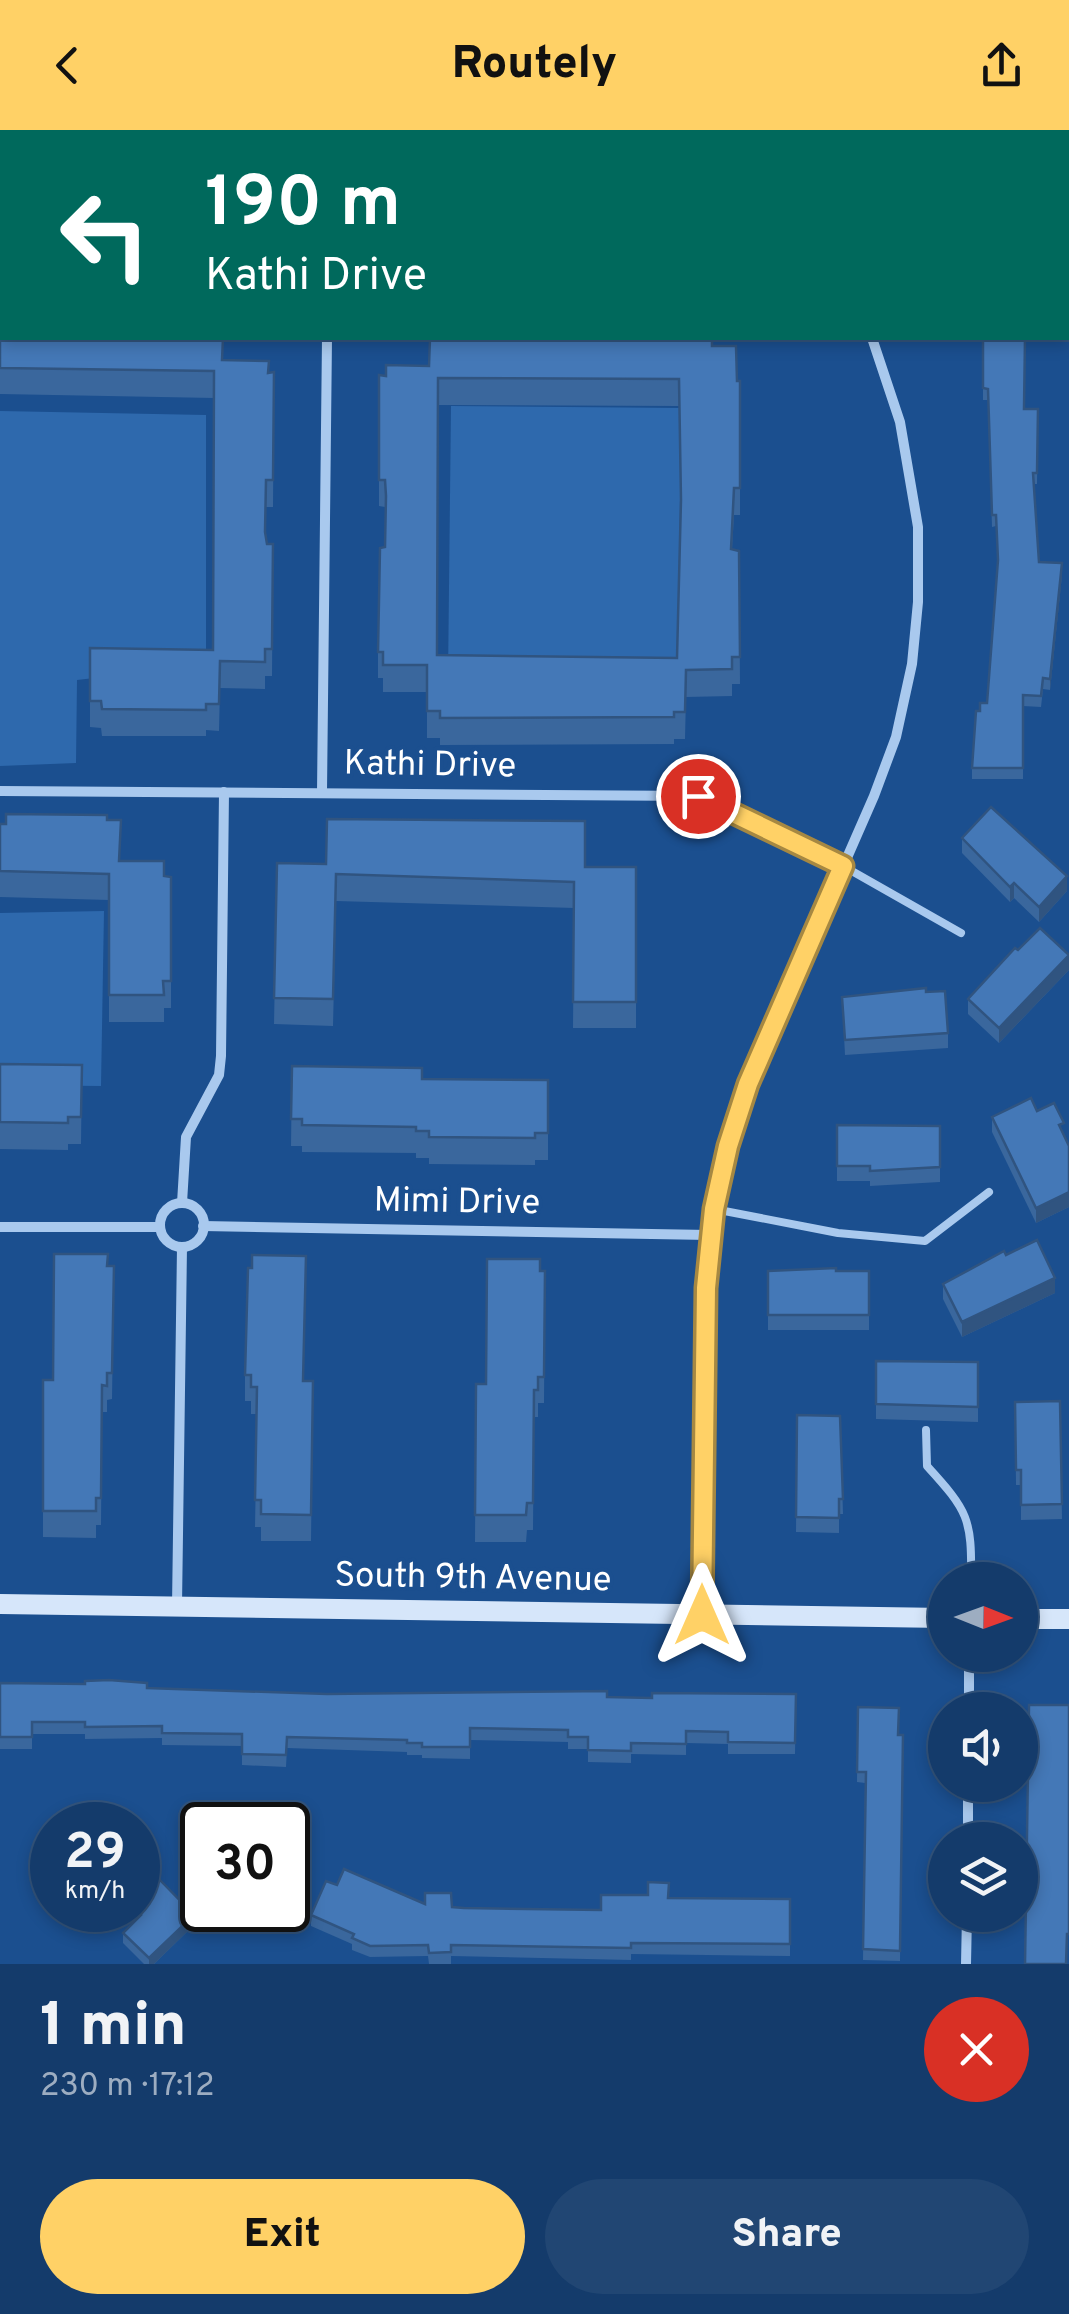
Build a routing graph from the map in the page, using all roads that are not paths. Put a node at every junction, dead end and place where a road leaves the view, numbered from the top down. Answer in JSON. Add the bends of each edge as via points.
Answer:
{"nodes":[{"id":1,"x":328,"y":340,"type":"edge"},
{"id":2,"x":873,"y":340,"type":"edge"},
{"id":3,"x":0,"y":791,"type":"edge"},
{"id":4,"x":224,"y":792,"type":"junction"},
{"id":5,"x":322,"y":792,"type":"junction"},
{"id":6,"x":843,"y":866,"type":"junction"},
{"id":7,"x":962,"y":933,"type":"dead end"},
{"id":8,"x":988,"y":1192,"type":"dead end"},
{"id":9,"x":182,"y":1203,"type":"junction"},
{"id":10,"x":714,"y":1209,"type":"junction"},
{"id":11,"x":0,"y":1226,"type":"edge"},
{"id":12,"x":204,"y":1226,"type":"junction"},
{"id":13,"x":160,"y":1227,"type":"junction"},
{"id":14,"x":709,"y":1234,"type":"junction"},
{"id":15,"x":182,"y":1247,"type":"junction"},
{"id":16,"x":926,"y":1430,"type":"dead end"},
{"id":17,"x":971,"y":1562,"type":"edge"},
{"id":18,"x":0,"y":1604,"type":"edge"},
{"id":19,"x":177,"y":1606,"type":"junction"},
{"id":20,"x":702,"y":1615,"type":"junction"},
{"id":21,"x":928,"y":1618,"type":"edge"},
{"id":22,"x":1038,"y":1619,"type":"edge"},
{"id":23,"x":1069,"y":1619,"type":"edge"},
{"id":24,"x":967,"y":1932,"type":"edge"},
{"id":25,"x":966,"y":1964,"type":"edge"}],
"edges":[{"from":1,"to":5,"type":"street"},
{"from":2,"to":6,"type":"street","via":[[911,477],[918,602],[896,737]]},
{"from":3,"to":4,"type":"street","name":"Kathi Drive"},
{"from":4,"to":5,"type":"street","name":"Kathi Drive"},
{"from":4,"to":9,"type":"street","via":[[221,1056],[219,1075],[186,1138]]},
{"from":5,"to":6,"type":"street","name":"Kathi Drive","via":[[698,796]]},
{"from":6,"to":7,"type":"lane"},
{"from":6,"to":10,"type":"street","via":[[748,1084]]},
{"from":8,"to":10,"type":"lane","via":[[925,1242]]},
{"from":9,"to":12,"type":"street","via":[[198,1210]]},
{"from":9,"to":13,"type":"street","via":[[166,1210]]},
{"from":10,"to":14,"type":"street"},
{"from":11,"to":13,"type":"street"},
{"from":12,"to":14,"type":"street","name":"Mimi Drive"},
{"from":12,"to":15,"type":"street","via":[[196,1243]]},
{"from":13,"to":15,"type":"street","via":[[168,1242]]},
{"from":14,"to":20,"type":"street"},
{"from":15,"to":19,"type":"street"},
{"from":16,"to":17,"type":"lane","via":[[927,1466],[959,1501],[972,1536]]},
{"from":18,"to":19,"type":"street","name":"South 9th Avenue"},
{"from":19,"to":20,"type":"street","name":"South 9th Avenue"},
{"from":20,"to":21,"type":"street","name":"South 9th Avenue"},
{"from":22,"to":23,"type":"street"},
{"from":24,"to":25,"type":"street"}]}
